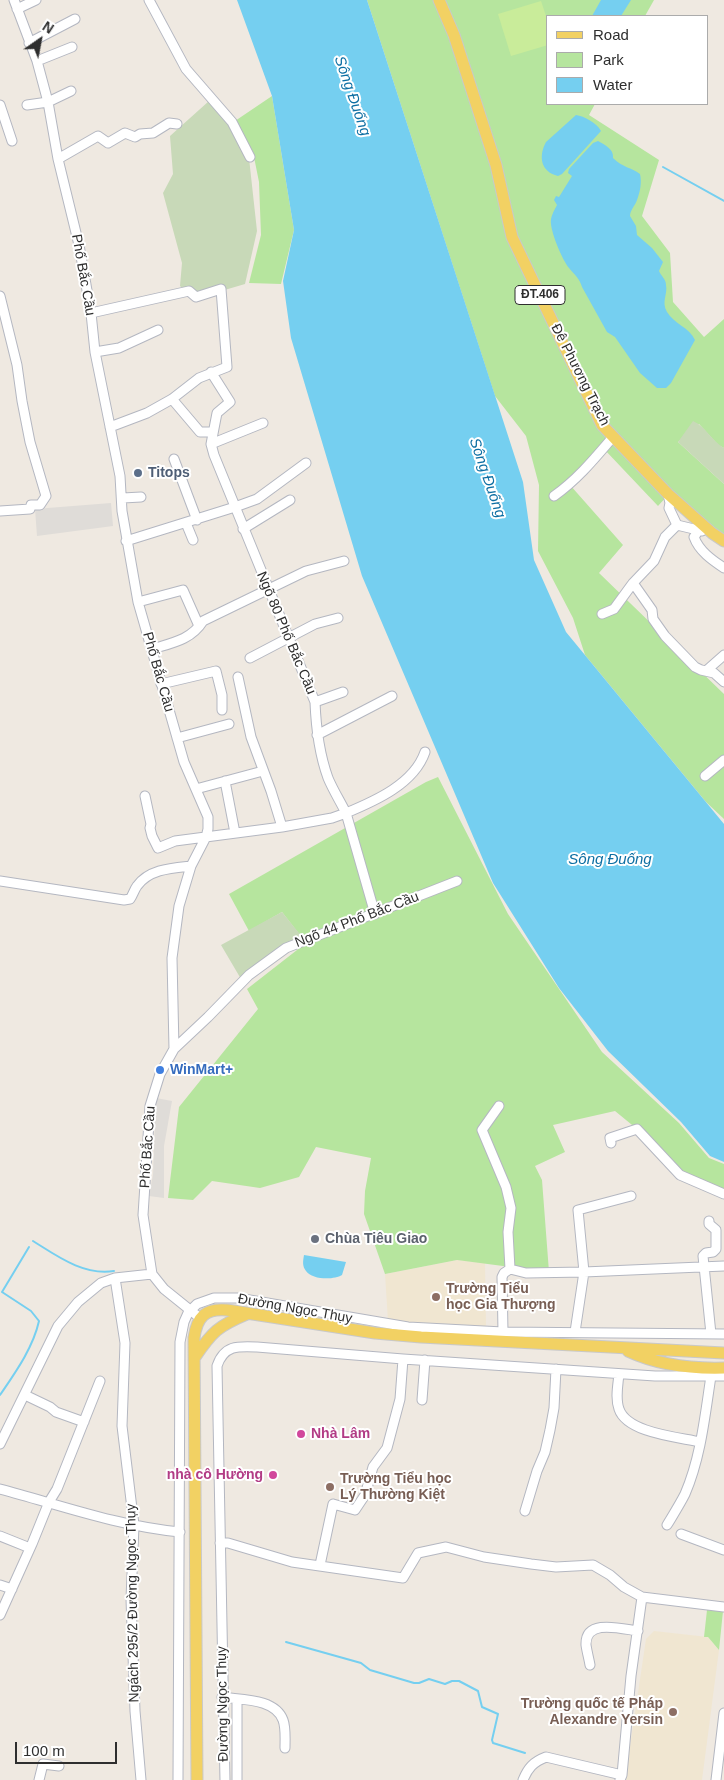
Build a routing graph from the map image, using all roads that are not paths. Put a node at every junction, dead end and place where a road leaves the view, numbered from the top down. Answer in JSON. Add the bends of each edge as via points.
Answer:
{"nodes":[{"id":1,"x":36,"y":0,"type":"edge"},
{"id":2,"x":149,"y":0,"type":"edge"},
{"id":3,"x":439,"y":0,"type":"edge"},
{"id":4,"x":15,"y":5,"type":"edge"},
{"id":5,"x":75,"y":19,"type":"dead end"},
{"id":6,"x":29,"y":43,"type":"junction"},
{"id":7,"x":72,"y":47,"type":"dead end"},
{"id":8,"x":37,"y":61,"type":"junction"},
{"id":9,"x":71,"y":91,"type":"dead end"},
{"id":10,"x":48,"y":102,"type":"junction"},
{"id":11,"x":0,"y":105,"type":"edge"},
{"id":12,"x":27,"y":105,"type":"dead end"},
{"id":13,"x":177,"y":124,"type":"dead end"},
{"id":14,"x":12,"y":141,"type":"dead end"},
{"id":15,"x":250,"y":157,"type":"dead end"},
{"id":16,"x":58,"y":158,"type":"junction"},
{"id":17,"x":0,"y":296,"type":"edge"},
{"id":18,"x":91,"y":313,"type":"junction"},
{"id":19,"x":158,"y":330,"type":"dead end"},
{"id":20,"x":95,"y":352,"type":"junction"},
{"id":21,"x":211,"y":372,"type":"junction"},
{"id":22,"x":172,"y":399,"type":"junction"},
{"id":23,"x":263,"y":423,"type":"dead end"},
{"id":24,"x":110,"y":427,"type":"junction"},
{"id":25,"x":212,"y":432,"type":"junction"},
{"id":26,"x":613,"y":437,"type":"junction"},
{"id":27,"x":211,"y":444,"type":"junction"},
{"id":28,"x":174,"y":459,"type":"dead end"},
{"id":29,"x":306,"y":462,"type":"dead end"},
{"id":30,"x":668,"y":494,"type":"junction"},
{"id":31,"x":554,"y":496,"type":"dead end"},
{"id":32,"x":141,"y":497,"type":"dead end"},
{"id":33,"x":122,"y":498,"type":"junction"},
{"id":34,"x":290,"y":500,"type":"dead end"},
{"id":35,"x":235,"y":507,"type":"junction"},
{"id":36,"x":0,"y":511,"type":"edge"},
{"id":37,"x":197,"y":520,"type":"junction"},
{"id":38,"x":186,"y":523,"type":"junction"},
{"id":39,"x":677,"y":526,"type":"junction"},
{"id":40,"x":243,"y":529,"type":"junction"},
{"id":41,"x":698,"y":530,"type":"junction"},
{"id":42,"x":712,"y":533,"type":"junction"},
{"id":43,"x":193,"y":540,"type":"dead end"},
{"id":44,"x":126,"y":541,"type":"junction"},
{"id":45,"x":724,"y":541,"type":"edge"},
{"id":46,"x":344,"y":561,"type":"dead end"},
{"id":47,"x":724,"y":568,"type":"edge"},
{"id":48,"x":633,"y":583,"type":"junction"},
{"id":49,"x":268,"y":591,"type":"junction"},
{"id":50,"x":138,"y":602,"type":"junction"},
{"id":51,"x":602,"y":614,"type":"dead end"},
{"id":52,"x":338,"y":618,"type":"dead end"},
{"id":53,"x":199,"y":626,"type":"junction"},
{"id":54,"x":288,"y":638,"type":"junction"},
{"id":55,"x":152,"y":648,"type":"junction"},
{"id":56,"x":724,"y":655,"type":"edge"},
{"id":57,"x":250,"y":658,"type":"dead end"},
{"id":58,"x":707,"y":670,"type":"junction"},
{"id":59,"x":238,"y":677,"type":"dead end"},
{"id":60,"x":724,"y":682,"type":"edge"},
{"id":61,"x":160,"y":684,"type":"junction"},
{"id":62,"x":343,"y":692,"type":"dead end"},
{"id":63,"x":392,"y":696,"type":"dead end"},
{"id":64,"x":315,"y":702,"type":"junction"},
{"id":65,"x":222,"y":710,"type":"dead end"},
{"id":66,"x":229,"y":724,"type":"dead end"},
{"id":67,"x":317,"y":735,"type":"junction"},
{"id":68,"x":177,"y":738,"type":"junction"},
{"id":69,"x":425,"y":752,"type":"dead end"},
{"id":70,"x":724,"y":760,"type":"edge"},
{"id":71,"x":263,"y":771,"type":"junction"},
{"id":72,"x":705,"y":776,"type":"dead end"},
{"id":73,"x":226,"y":781,"type":"junction"},
{"id":74,"x":196,"y":790,"type":"junction"},
{"id":75,"x":146,"y":796,"type":"dead end"},
{"id":76,"x":346,"y":813,"type":"junction"},
{"id":77,"x":282,"y":827,"type":"junction"},
{"id":78,"x":235,"y":833,"type":"junction"},
{"id":79,"x":206,"y":837,"type":"junction"},
{"id":80,"x":191,"y":866,"type":"junction"},
{"id":81,"x":0,"y":881,"type":"edge"},
{"id":82,"x":457,"y":881,"type":"dead end"},
{"id":83,"x":375,"y":914,"type":"junction"},
{"id":84,"x":174,"y":1049,"type":"junction"},
{"id":85,"x":499,"y":1106,"type":"dead end"},
{"id":86,"x":611,"y":1143,"type":"dead end"},
{"id":87,"x":724,"y":1194,"type":"edge"},
{"id":88,"x":631,"y":1196,"type":"dead end"},
{"id":89,"x":709,"y":1221,"type":"dead end"},
{"id":90,"x":724,"y":1266,"type":"edge"},
{"id":91,"x":704,"y":1268,"type":"junction"},
{"id":92,"x":510,"y":1269,"type":"junction"},
{"id":93,"x":584,"y":1272,"type":"junction"},
{"id":94,"x":152,"y":1274,"type":"junction"},
{"id":95,"x":114,"y":1278,"type":"junction"},
{"id":96,"x":191,"y":1310,"type":"junction"},
{"id":97,"x":249,"y":1313,"type":"junction"},
{"id":98,"x":200,"y":1318,"type":"junction"},
{"id":99,"x":503,"y":1332,"type":"junction"},
{"id":100,"x":575,"y":1332,"type":"junction"},
{"id":101,"x":711,"y":1334,"type":"junction"},
{"id":102,"x":724,"y":1334,"type":"edge"},
{"id":103,"x":622,"y":1349,"type":"junction"},
{"id":104,"x":724,"y":1353,"type":"edge"},
{"id":105,"x":194,"y":1358,"type":"junction"},
{"id":106,"x":404,"y":1359,"type":"junction"},
{"id":107,"x":425,"y":1360,"type":"junction"},
{"id":108,"x":724,"y":1368,"type":"edge"},
{"id":109,"x":556,"y":1369,"type":"junction"},
{"id":110,"x":620,"y":1374,"type":"junction"},
{"id":111,"x":711,"y":1376,"type":"junction"},
{"id":112,"x":724,"y":1376,"type":"edge"},
{"id":113,"x":100,"y":1381,"type":"dead end"},
{"id":114,"x":25,"y":1395,"type":"junction"},
{"id":115,"x":422,"y":1400,"type":"dead end"},
{"id":116,"x":84,"y":1422,"type":"junction"},
{"id":117,"x":700,"y":1442,"type":"junction"},
{"id":118,"x":0,"y":1444,"type":"edge"},
{"id":119,"x":0,"y":1489,"type":"edge"},
{"id":120,"x":49,"y":1502,"type":"junction"},
{"id":121,"x":524,"y":1511,"type":"dead end"},
{"id":122,"x":667,"y":1524,"type":"dead end"},
{"id":123,"x":134,"y":1525,"type":"junction"},
{"id":124,"x":180,"y":1532,"type":"junction"},
{"id":125,"x":682,"y":1534,"type":"dead end"},
{"id":126,"x":0,"y":1536,"type":"edge"},
{"id":127,"x":220,"y":1543,"type":"junction"},
{"id":128,"x":30,"y":1548,"type":"junction"},
{"id":129,"x":724,"y":1550,"type":"edge"},
{"id":130,"x":320,"y":1565,"type":"junction"},
{"id":131,"x":0,"y":1585,"type":"edge"},
{"id":132,"x":12,"y":1590,"type":"junction"},
{"id":133,"x":642,"y":1596,"type":"junction"},
{"id":134,"x":724,"y":1607,"type":"edge"},
{"id":135,"x":0,"y":1615,"type":"edge"},
{"id":136,"x":638,"y":1630,"type":"junction"},
{"id":137,"x":590,"y":1665,"type":"dead end"},
{"id":138,"x":222,"y":1697,"type":"junction"},
{"id":139,"x":237,"y":1699,"type":"junction"},
{"id":140,"x":724,"y":1713,"type":"edge"},
{"id":141,"x":285,"y":1748,"type":"dead end"},
{"id":142,"x":59,"y":1766,"type":"dead end"},
{"id":143,"x":620,"y":1777,"type":"edge"},
{"id":144,"x":39,"y":1780,"type":"edge"},
{"id":145,"x":141,"y":1780,"type":"edge"},
{"id":146,"x":178,"y":1780,"type":"edge"},
{"id":147,"x":197,"y":1780,"type":"edge"},
{"id":148,"x":225,"y":1780,"type":"edge"},
{"id":149,"x":237,"y":1780,"type":"edge"},
{"id":150,"x":523,"y":1780,"type":"edge"},
{"id":151,"x":716,"y":1780,"type":"edge"}],
"edges":[{"from":1,"to":4,"type":"street"},
{"from":2,"to":15,"type":"street","via":[[186,69],[232,122]]},
{"from":3,"to":26,"type":"main road","name":"Đê Phương Trạch","number":"ĐT.406","via":[[454,35],[496,165],[512,237],[602,425]]},
{"from":4,"to":6,"type":"street","name":"Phố Bắc Cầu"},
{"from":5,"to":6,"type":"street"},
{"from":6,"to":8,"type":"street","name":"Phố Bắc Cầu"},
{"from":7,"to":8,"type":"street"},
{"from":8,"to":10,"type":"street","name":"Phố Bắc Cầu"},
{"from":9,"to":10,"type":"street"},
{"from":10,"to":12,"type":"street"},
{"from":10,"to":16,"type":"street","name":"Phố Bắc Cầu"},
{"from":11,"to":14,"type":"street"},
{"from":13,"to":16,"type":"street","via":[[169,123],[153,133],[135,137],[125,133],[108,143],[98,136]]},
{"from":16,"to":18,"type":"street","name":"Phố Bắc Cầu"},
{"from":17,"to":36,"type":"street","via":[[17,365],[30,442],[46,496],[30,509]]},
{"from":18,"to":20,"type":"street","name":"Phố Bắc Cầu"},
{"from":18,"to":21,"type":"street","via":[[189,291],[196,297],[221,288],[227,367]]},
{"from":19,"to":20,"type":"street","via":[[119,348]]},
{"from":20,"to":24,"type":"street","name":"Phố Bắc Cầu"},
{"from":21,"to":22,"type":"street"},
{"from":21,"to":25,"type":"street","name":"Ngõ 80 Phố Bắc Cầu","via":[[230,402],[217,413]]},
{"from":22,"to":24,"type":"street"},
{"from":22,"to":25,"type":"street","via":[[200,432]]},
{"from":23,"to":27,"type":"street"},
{"from":24,"to":33,"type":"street","name":"Phố Bắc Cầu"},
{"from":25,"to":27,"type":"street","name":"Ngõ 80 Phố Bắc Cầu"},
{"from":26,"to":30,"type":"main road","name":"Đê Phương Trạch","number":"ĐT.406"},
{"from":26,"to":31,"type":"street","via":[[570,485]]},
{"from":27,"to":35,"type":"street","name":"Ngõ 80 Phố Bắc Cầu"},
{"from":28,"to":37,"type":"street"},
{"from":29,"to":35,"type":"street","via":[[257,498]]},
{"from":30,"to":39,"type":"street","via":[[669,508]]},
{"from":30,"to":42,"type":"main road","name":"Đê Phương Trạch","number":"ĐT.406"},
{"from":32,"to":33,"type":"street"},
{"from":33,"to":44,"type":"street","name":"Phố Bắc Cầu"},
{"from":34,"to":40,"type":"street"},
{"from":35,"to":37,"type":"street"},
{"from":35,"to":40,"type":"street","name":"Ngõ 80 Phố Bắc Cầu"},
{"from":37,"to":38,"type":"street"},
{"from":38,"to":43,"type":"street"},
{"from":38,"to":44,"type":"street"},
{"from":39,"to":41,"type":"street"},
{"from":39,"to":48,"type":"street","via":[[665,537],[654,561]]},
{"from":40,"to":49,"type":"street","name":"Ngõ 80 Phố Bắc Cầu"},
{"from":41,"to":42,"type":"street"},
{"from":41,"to":47,"type":"street","via":[[694,537],[696,543]]},
{"from":42,"to":45,"type":"main road","name":"Đê Phương Trạch","number":"ĐT.406"},
{"from":44,"to":50,"type":"street","name":"Phố Bắc Cầu"},
{"from":46,"to":49,"type":"street","via":[[306,571]]},
{"from":48,"to":51,"type":"street","via":[[614,609]]},
{"from":48,"to":58,"type":"street","via":[[665,636],[695,667]]},
{"from":49,"to":53,"type":"street","via":[[203,621]]},
{"from":49,"to":54,"type":"street","name":"Ngõ 80 Phố Bắc Cầu"},
{"from":50,"to":53,"type":"street","via":[[183,590]]},
{"from":50,"to":55,"type":"street","name":"Phố Bắc Cầu"},
{"from":52,"to":54,"type":"street","via":[[315,624]]},
{"from":53,"to":55,"type":"street","via":[[183,640]]},
{"from":54,"to":57,"type":"street"},
{"from":54,"to":64,"type":"street","name":"Ngõ 80 Phố Bắc Cầu"},
{"from":55,"to":61,"type":"street","name":"Phố Bắc Cầu"},
{"from":56,"to":58,"type":"street"},
{"from":58,"to":60,"type":"street"},
{"from":59,"to":71,"type":"street","via":[[251,737]]},
{"from":61,"to":65,"type":"street","via":[[216,671]]},
{"from":61,"to":68,"type":"street","name":"Phố Bắc Cầu"},
{"from":62,"to":64,"type":"street"},
{"from":63,"to":67,"type":"street"},
{"from":64,"to":67,"type":"street","name":"Ngõ 80 Phố Bắc Cầu"},
{"from":66,"to":68,"type":"street"},
{"from":67,"to":76,"type":"street","name":"Ngõ 80 Phố Bắc Cầu","via":[[329,780]]},
{"from":68,"to":74,"type":"street","name":"Phố Bắc Cầu"},
{"from":69,"to":76,"type":"street","via":[[416,767],[393,788]]},
{"from":70,"to":72,"type":"street"},
{"from":71,"to":73,"type":"street"},
{"from":71,"to":77,"type":"street"},
{"from":73,"to":74,"type":"street"},
{"from":73,"to":78,"type":"street"},
{"from":74,"to":79,"type":"street","name":"Phố Bắc Cầu","via":[[208,817]]},
{"from":75,"to":79,"type":"street","via":[[150,828],[158,848],[175,841]]},
{"from":76,"to":77,"type":"street"},
{"from":76,"to":83,"type":"street","name":"Ngõ 80 Phố Bắc Cầu"},
{"from":77,"to":78,"type":"street"},
{"from":78,"to":79,"type":"street"},
{"from":79,"to":80,"type":"street","name":"Phố Bắc Cầu"},
{"from":80,"to":81,"type":"street","via":[[149,873],[130,899],[124,900]]},
{"from":80,"to":84,"type":"street","name":"Phố Bắc Cầu","via":[[179,906],[172,958]]},
{"from":82,"to":83,"type":"street","name":"Ngõ 44 Phố Bắc Cầu"},
{"from":83,"to":84,"type":"street","name":"Ngõ 44 Phố Bắc Cầu","via":[[286,948],[249,975]]},
{"from":84,"to":94,"type":"street","name":"Phố Bắc Cầu","via":[[160,1074],[150,1106],[143,1215]]},
{"from":85,"to":92,"type":"street","via":[[482,1130],[506,1187],[511,1208],[508,1232]]},
{"from":86,"to":87,"type":"street","via":[[610,1138],[637,1129],[680,1175]]},
{"from":88,"to":93,"type":"street","via":[[578,1210]]},
{"from":89,"to":91,"type":"street","via":[[716,1230],[716,1249],[704,1256]]},
{"from":90,"to":91,"type":"street"},
{"from":91,"to":93,"type":"street"},
{"from":91,"to":101,"type":"street"},
{"from":92,"to":93,"type":"street","via":[[526,1273]]},
{"from":92,"to":99,"type":"street","via":[[502,1277]]},
{"from":93,"to":100,"type":"street"},
{"from":94,"to":95,"type":"street"},
{"from":94,"to":96,"type":"street","via":[[164,1289]]},
{"from":95,"to":114,"type":"street","via":[[101,1283],[78,1302],[58,1326]]},
{"from":95,"to":123,"type":"street","name":"Ngách 295/2 Đường Ngọc Thụy","via":[[125,1343],[122,1426]]},
{"from":96,"to":98,"type":"street"},
{"from":96,"to":99,"type":"street","name":"Đường Ngọc Thụy","via":[[209,1299],[238,1298],[408,1327]]},
{"from":96,"to":124,"type":"street","via":[[184,1322],[179,1354]]},
{"from":97,"to":98,"type":"main road","name":"Đường Ngọc Thụy","via":[[215,1310]]},
{"from":97,"to":103,"type":"main road","name":"Đường Ngọc Thụy","via":[[375,1333]]},
{"from":97,"to":105,"type":"main road","name":"Đường Ngọc Thụy","via":[[227,1322],[214,1332]]},
{"from":98,"to":105,"type":"main road","name":"Đường Ngọc Thụy","via":[[195,1330]]},
{"from":99,"to":100,"type":"street","name":"Đường Ngọc Thụy"},
{"from":100,"to":101,"type":"street","name":"Đường Ngọc Thụy"},
{"from":101,"to":102,"type":"street","name":"Đường Ngọc Thụy"},
{"from":103,"to":104,"type":"main road","name":"Đường Ngọc Thụy"},
{"from":103,"to":108,"type":"main road","via":[[659,1362],[691,1368]]},
{"from":105,"to":147,"type":"main road","name":"Đường Ngọc Thụy"},
{"from":106,"to":107,"type":"street","name":"Đường Ngọc Thụy"},
{"from":106,"to":127,"type":"street","name":"Đường Ngọc Thụy","via":[[240,1346],[224,1354],[217,1366]]},
{"from":106,"to":130,"type":"street","via":[[400,1398],[386,1451],[372,1467],[365,1494],[355,1510],[333,1504]]},
{"from":107,"to":109,"type":"street","name":"Đường Ngọc Thụy"},
{"from":107,"to":115,"type":"street"},
{"from":109,"to":110,"type":"street","name":"Đường Ngọc Thụy"},
{"from":109,"to":121,"type":"street","via":[[550,1430]]},
{"from":110,"to":111,"type":"street","name":"Đường Ngọc Thụy"},
{"from":110,"to":117,"type":"street","via":[[619,1410],[632,1424]]},
{"from":111,"to":112,"type":"street","name":"Đường Ngọc Thụy"},
{"from":111,"to":117,"type":"street"},
{"from":113,"to":116,"type":"street"},
{"from":114,"to":116,"type":"street","via":[[56,1412]]},
{"from":114,"to":118,"type":"street"},
{"from":116,"to":120,"type":"street","via":[[57,1490]]},
{"from":117,"to":122,"type":"street","via":[[684,1495]]},
{"from":119,"to":120,"type":"street"},
{"from":120,"to":123,"type":"street"},
{"from":120,"to":128,"type":"street"},
{"from":123,"to":124,"type":"street"},
{"from":123,"to":145,"type":"street","name":"Ngách 295/2 Đường Ngọc Thụy","via":[[132,1608]]},
{"from":124,"to":146,"type":"street"},
{"from":125,"to":129,"type":"street"},
{"from":126,"to":128,"type":"street"},
{"from":127,"to":130,"type":"street","via":[[292,1562]]},
{"from":127,"to":138,"type":"street","name":"Đường Ngọc Thụy"},
{"from":128,"to":132,"type":"street"},
{"from":130,"to":133,"type":"street","via":[[403,1578],[418,1553],[446,1547],[484,1558],[531,1564],[556,1567],[593,1565]]},
{"from":131,"to":132,"type":"street"},
{"from":132,"to":135,"type":"street"},
{"from":133,"to":134,"type":"street"},
{"from":133,"to":136,"type":"street"},
{"from":136,"to":137,"type":"street","via":[[601,1627],[593,1630],[586,1644]]},
{"from":136,"to":143,"type":"street"},
{"from":138,"to":139,"type":"street"},
{"from":138,"to":148,"type":"street","name":"Đường Ngọc Thụy"},
{"from":139,"to":141,"type":"street","via":[[264,1703],[277,1711],[283,1721]]},
{"from":139,"to":149,"type":"street","name":"Đường Ngọc Thụy"},
{"from":140,"to":151,"type":"street"},
{"from":142,"to":144,"type":"street","via":[[43,1764]]},
{"from":143,"to":150,"type":"street","via":[[546,1758],[529,1767]]}]}
